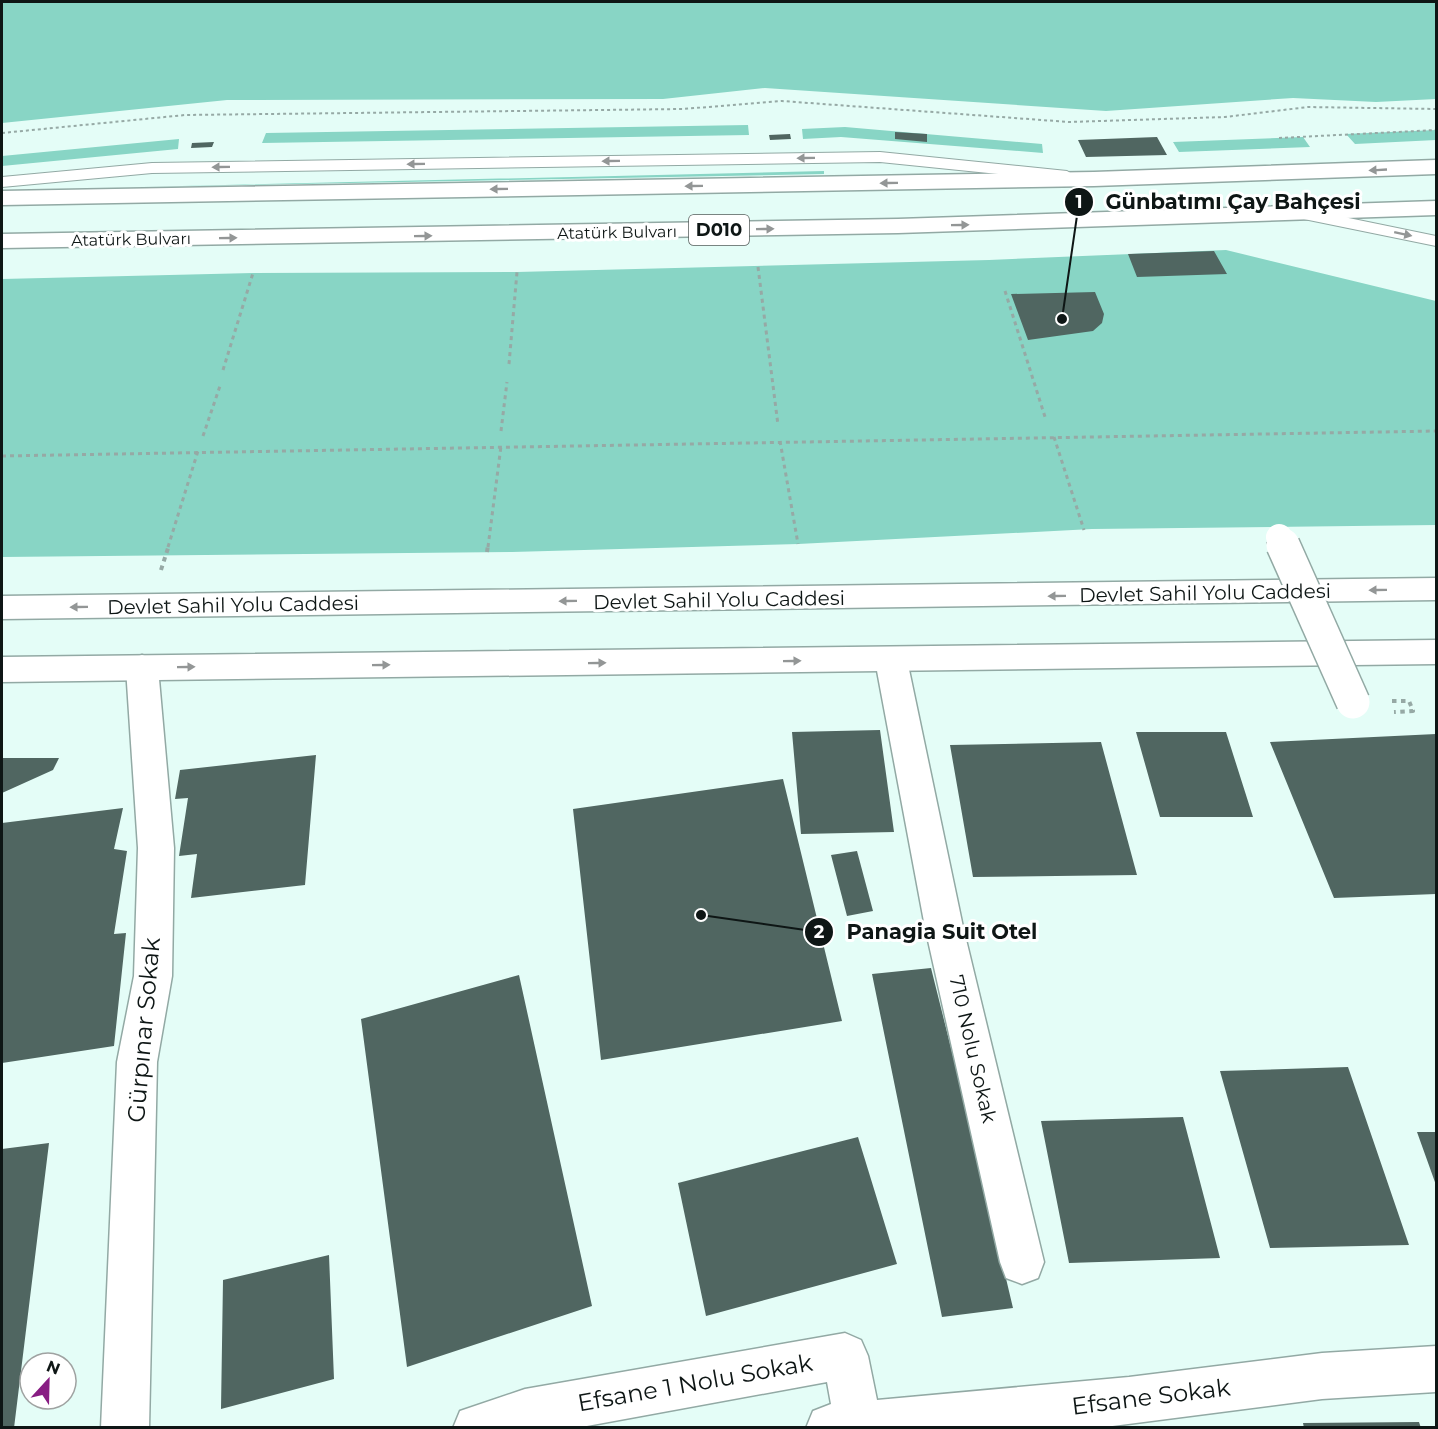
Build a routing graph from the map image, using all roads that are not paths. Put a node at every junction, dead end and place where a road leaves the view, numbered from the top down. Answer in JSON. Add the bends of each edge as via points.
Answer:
{"nodes":[{"id":1,"x":1437,"y":167,"type":"edge"},
{"id":2,"x":1094,"y":179,"type":"junction"},
{"id":3,"x":2,"y":182,"type":"edge"},
{"id":4,"x":2,"y":198,"type":"edge"},
{"id":5,"x":1437,"y":208,"type":"edge"},
{"id":6,"x":1305,"y":214,"type":"junction"},
{"id":7,"x":2,"y":241,"type":"edge"},
{"id":8,"x":1437,"y":241,"type":"edge"},
{"id":9,"x":1279,"y":537,"type":"dead end"},
{"id":10,"x":1437,"y":589,"type":"edge"},
{"id":11,"x":2,"y":608,"type":"edge"},
{"id":12,"x":1437,"y":652,"type":"edge"},
{"id":13,"x":891,"y":660,"type":"junction"},
{"id":14,"x":142,"y":668,"type":"junction"},
{"id":15,"x":2,"y":670,"type":"edge"},
{"id":16,"x":1353,"y":702,"type":"dead end"},
{"id":17,"x":1022,"y":1262,"type":"dead end"},
{"id":18,"x":1437,"y":1369,"type":"edge"},
{"id":19,"x":845,"y":1426,"type":"edge"},
{"id":20,"x":125,"y":1428,"type":"edge"},
{"id":21,"x":477,"y":1428,"type":"edge"}],
"edges":[{"from":1,"to":2,"type":"main road","number":"D010","one_way":true},
{"from":2,"to":3,"type":"lane","one_way":true,"via":[[880,157],[152,168]]},
{"from":2,"to":4,"type":"main road","number":"D010","one_way":true},
{"from":5,"to":6,"type":"main road","name":"Atatürk Bulvarı","number":"D010"},
{"from":7,"to":6,"type":"main road","name":"Atatürk Bulvarı","number":"D010","one_way":true,"via":[[492,235]]},
{"from":6,"to":8,"type":"lane","name":"Atatürk Bulvarı","one_way":true},
{"from":9,"to":16,"type":"main road","bridge":true},
{"from":10,"to":11,"type":"main road","name":"Devlet Sahil Yolu Caddesi","one_way":true},
{"from":12,"to":13,"type":"main road"},
{"from":14,"to":13,"type":"main road","one_way":true},
{"from":13,"to":17,"type":"main road","name":"710 Nolu Sokak","via":[[945,927]]},
{"from":14,"to":15,"type":"main road"},
{"from":14,"to":20,"type":"main road","name":"Gürpınar Sokak","via":[[156,848],[153,976],[137,1062]]},
{"from":18,"to":19,"type":"main road","name":"Efsane Sokak","via":[[1323,1376],[1129,1401]]},
{"from":19,"to":21,"type":"main road","name":"Efsane 1 Nolu Sokak","via":[[845,1356],[525,1413]]}]}
